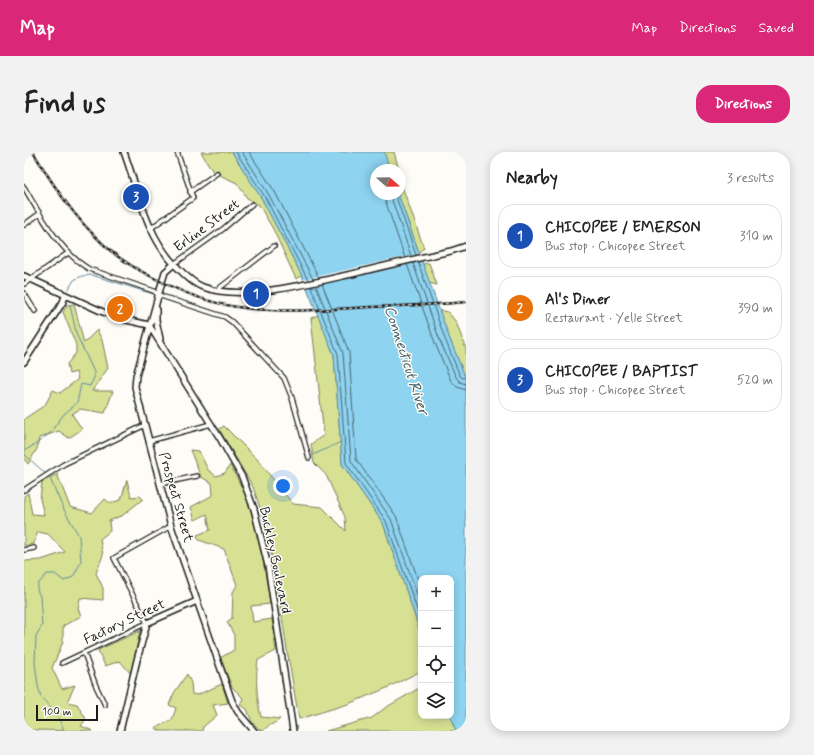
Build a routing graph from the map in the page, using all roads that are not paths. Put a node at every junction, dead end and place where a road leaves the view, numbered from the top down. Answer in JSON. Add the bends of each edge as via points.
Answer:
{"nodes":[{"id":1,"x":124,"y":152,"type":"edge"},
{"id":2,"x":177,"y":152,"type":"edge"},
{"id":3,"x":217,"y":172,"type":"dead end"},
{"id":4,"x":24,"y":187,"type":"edge"},
{"id":5,"x":190,"y":192,"type":"junction"},
{"id":6,"x":252,"y":204,"type":"dead end"},
{"id":7,"x":39,"y":214,"type":"junction"},
{"id":8,"x":24,"y":225,"type":"edge"},
{"id":9,"x":151,"y":228,"type":"junction"},
{"id":10,"x":274,"y":246,"type":"dead end"},
{"id":11,"x":466,"y":246,"type":"edge"},
{"id":12,"x":68,"y":253,"type":"junction"},
{"id":13,"x":174,"y":264,"type":"junction"},
{"id":14,"x":24,"y":276,"type":"edge"},
{"id":15,"x":31,"y":279,"type":"junction"},
{"id":16,"x":24,"y":284,"type":"edge"},
{"id":17,"x":217,"y":290,"type":"junction"},
{"id":18,"x":24,"y":293,"type":"edge"},
{"id":19,"x":158,"y":295,"type":"junction"},
{"id":20,"x":66,"y":296,"type":"junction"},
{"id":21,"x":156,"y":301,"type":"junction"},
{"id":22,"x":35,"y":311,"type":"dead end"},
{"id":23,"x":150,"y":325,"type":"junction"},
{"id":24,"x":162,"y":346,"type":"junction"},
{"id":25,"x":24,"y":362,"type":"edge"},
{"id":26,"x":211,"y":424,"type":"junction"},
{"id":27,"x":145,"y":425,"type":"junction"},
{"id":28,"x":149,"y":441,"type":"junction"},
{"id":29,"x":308,"y":458,"type":"dead end"},
{"id":30,"x":197,"y":476,"type":"dead end"},
{"id":31,"x":160,"y":484,"type":"junction"},
{"id":32,"x":24,"y":490,"type":"edge"},
{"id":33,"x":170,"y":526,"type":"junction"},
{"id":34,"x":34,"y":548,"type":"dead end"},
{"id":35,"x":24,"y":550,"type":"edge"},
{"id":36,"x":197,"y":601,"type":"junction"},
{"id":37,"x":147,"y":623,"type":"junction"},
{"id":38,"x":84,"y":653,"type":"junction"},
{"id":39,"x":62,"y":663,"type":"dead end"},
{"id":40,"x":106,"y":705,"type":"dead end"},
{"id":41,"x":120,"y":731,"type":"edge"},
{"id":42,"x":254,"y":731,"type":"edge"},
{"id":43,"x":293,"y":731,"type":"edge"}],
"edges":[{"from":1,"to":9,"type":"main road"},
{"from":2,"to":5,"type":"street"},
{"from":3,"to":5,"type":"street"},
{"from":4,"to":7,"type":"street"},
{"from":5,"to":9,"type":"street","via":[[193,198]]},
{"from":6,"to":13,"type":"street","name":"Erline Street","via":[[223,229]]},
{"from":7,"to":8,"type":"street"},
{"from":7,"to":12,"type":"street"},
{"from":9,"to":13,"type":"main road"},
{"from":10,"to":17,"type":"street"},
{"from":11,"to":17,"type":"main road","via":[[303,285],[246,293]]},
{"from":12,"to":15,"type":"street"},
{"from":12,"to":19,"type":"street","via":[[89,269],[154,291]]},
{"from":13,"to":17,"type":"main road","via":[[198,285]]},
{"from":13,"to":19,"type":"main road","name":"Prospect Street","via":[[165,272]]},
{"from":14,"to":15,"type":"main road"},
{"from":15,"to":16,"type":"street"},
{"from":15,"to":20,"type":"main road"},
{"from":18,"to":22,"type":"street"},
{"from":19,"to":21,"type":"main road","name":"Prospect Street"},
{"from":19,"to":29,"type":"street","via":[[225,317],[255,346],[289,387]]},
{"from":20,"to":23,"type":"main road","via":[[115,317]]},
{"from":20,"to":25,"type":"main road"},
{"from":21,"to":23,"type":"main road","name":"Prospect Street"},
{"from":21,"to":24,"type":"main road","via":[[156,320]]},
{"from":23,"to":24,"type":"main road","name":"Buckley Boulevard"},
{"from":23,"to":27,"type":"main road","name":"Prospect Street","via":[[135,382]]},
{"from":24,"to":26,"type":"main road","name":"Buckley Boulevard"},
{"from":26,"to":28,"type":"street"},
{"from":26,"to":43,"type":"main road","name":"Buckley Boulevard","via":[[249,493],[264,544]]},
{"from":27,"to":28,"type":"main road","name":"Prospect Street"},
{"from":27,"to":32,"type":"street","via":[[64,464]]},
{"from":28,"to":31,"type":"main road","name":"Prospect Street"},
{"from":30,"to":31,"type":"street"},
{"from":31,"to":33,"type":"main road","name":"Prospect Street"},
{"from":33,"to":36,"type":"main road","name":"Prospect Street"},
{"from":33,"to":37,"type":"street","via":[[114,558]]},
{"from":34,"to":35,"type":"street"},
{"from":36,"to":37,"type":"main road","name":"Factory Street"},
{"from":36,"to":42,"type":"main road","name":"Prospect Street","via":[[232,701]]},
{"from":37,"to":38,"type":"street","name":"Factory Street"},
{"from":37,"to":41,"type":"main road"},
{"from":38,"to":39,"type":"street","name":"Factory Street"},
{"from":38,"to":40,"type":"street"}]}
